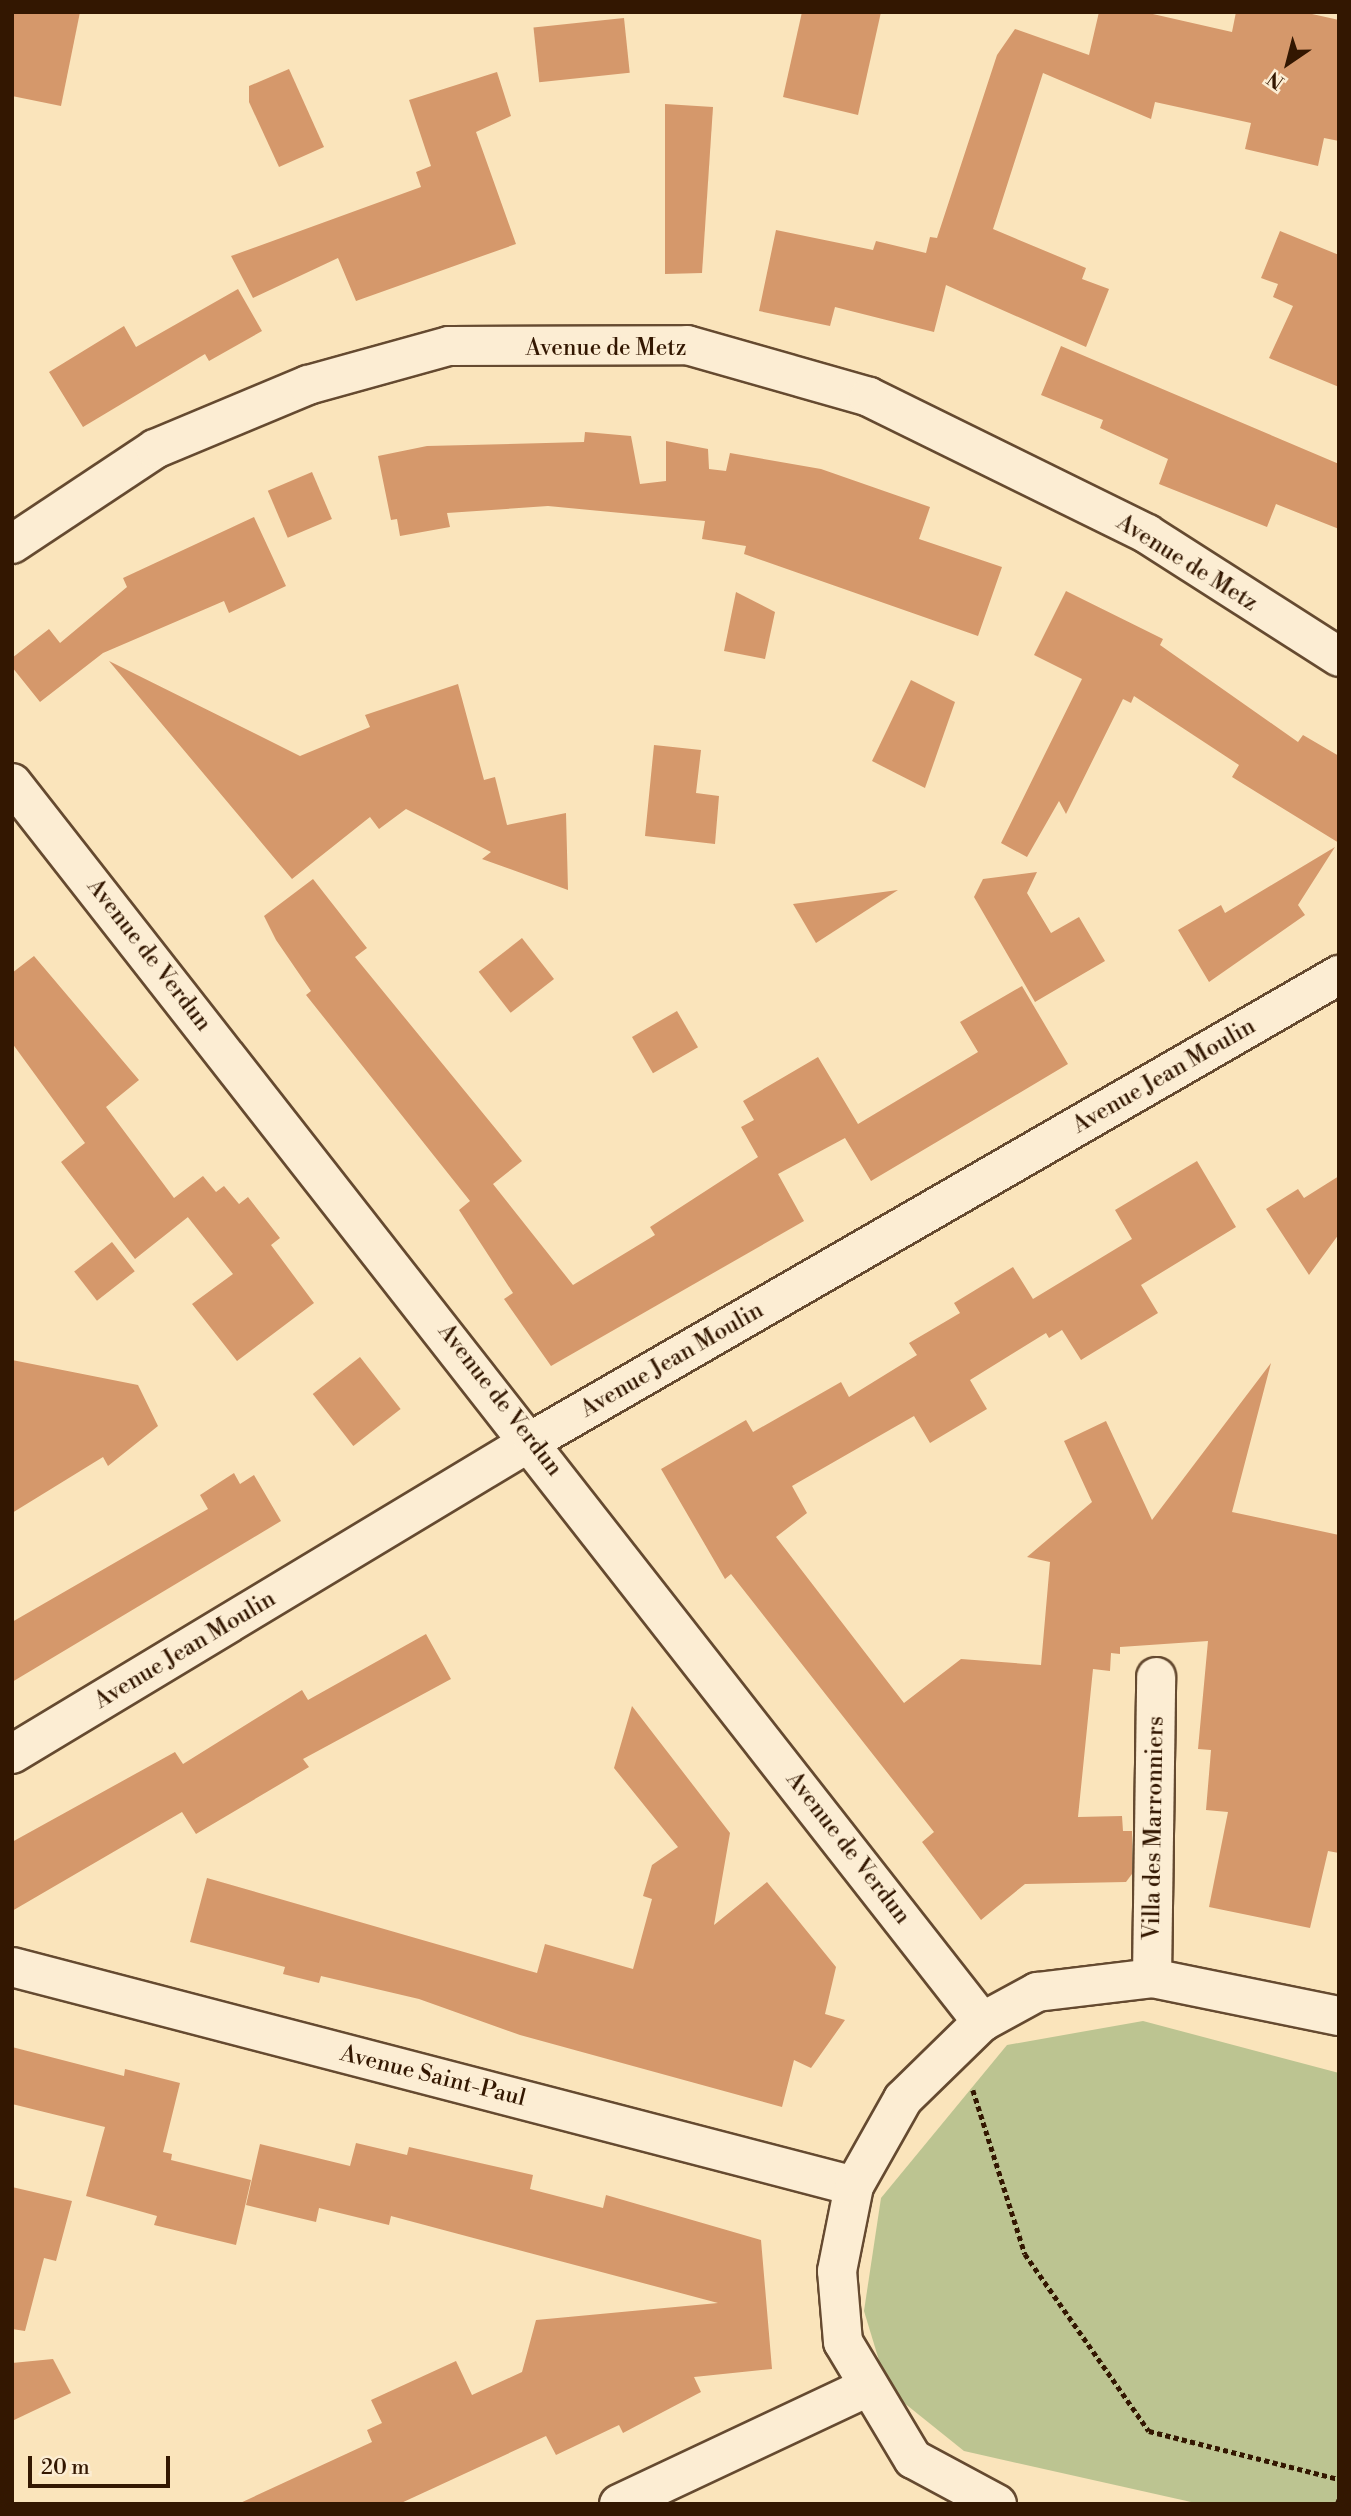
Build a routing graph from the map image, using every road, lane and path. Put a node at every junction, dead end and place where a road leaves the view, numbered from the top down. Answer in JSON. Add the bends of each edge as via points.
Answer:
{"nodes":[{"id":1,"x":12,"y":544,"type":"edge"},
{"id":2,"x":1339,"y":657,"type":"edge"},
{"id":3,"x":12,"y":783,"type":"edge"},
{"id":4,"x":1339,"y":975,"type":"edge"},
{"id":5,"x":533,"y":1440,"type":"junction"},
{"id":6,"x":1156,"y":1677,"type":"dead end"},
{"id":7,"x":12,"y":1754,"type":"edge"},
{"id":8,"x":12,"y":1967,"type":"edge"},
{"id":9,"x":1152,"y":1978,"type":"junction"},
{"id":10,"x":1339,"y":2015,"type":"edge"},
{"id":11,"x":970,"y":2034,"type":"junction"},
{"id":12,"x":854,"y":2186,"type":"junction"},
{"id":13,"x":865,"y":2388,"type":"junction"},
{"id":14,"x":1339,"y":2479,"type":"edge"},
{"id":15,"x":619,"y":2504,"type":"edge"},
{"id":16,"x":997,"y":2504,"type":"edge"}],
"edges":[{"from":1,"to":2,"type":"street","name":"Avenue de Metz","via":[[155,449],[308,385],[449,346],[687,345],[869,397],[1147,534]]},
{"from":3,"to":5,"type":"street","name":"Avenue de Verdun"},
{"from":4,"to":5,"type":"street","name":"Avenue Jean Moulin"},
{"from":5,"to":7,"type":"street","name":"Avenue Jean Moulin"},
{"from":5,"to":11,"type":"street","name":"Avenue de Verdun"},
{"from":6,"to":9,"type":"street","name":"Villa des Marronniers"},
{"from":8,"to":12,"type":"street","name":"Avenue Saint-Paul"},
{"from":9,"to":10,"type":"street"},
{"from":9,"to":11,"type":"street","via":[[1037,1992]]},
{"from":11,"to":12,"type":"street","via":[[903,2099]]},
{"from":11,"to":14,"type":"path","via":[[1025,2254],[1149,2431]]},
{"from":12,"to":13,"type":"street","via":[[837,2271],[843,2342]]},
{"from":13,"to":15,"type":"street"},
{"from":13,"to":16,"type":"street","via":[[913,2459]]}]}
